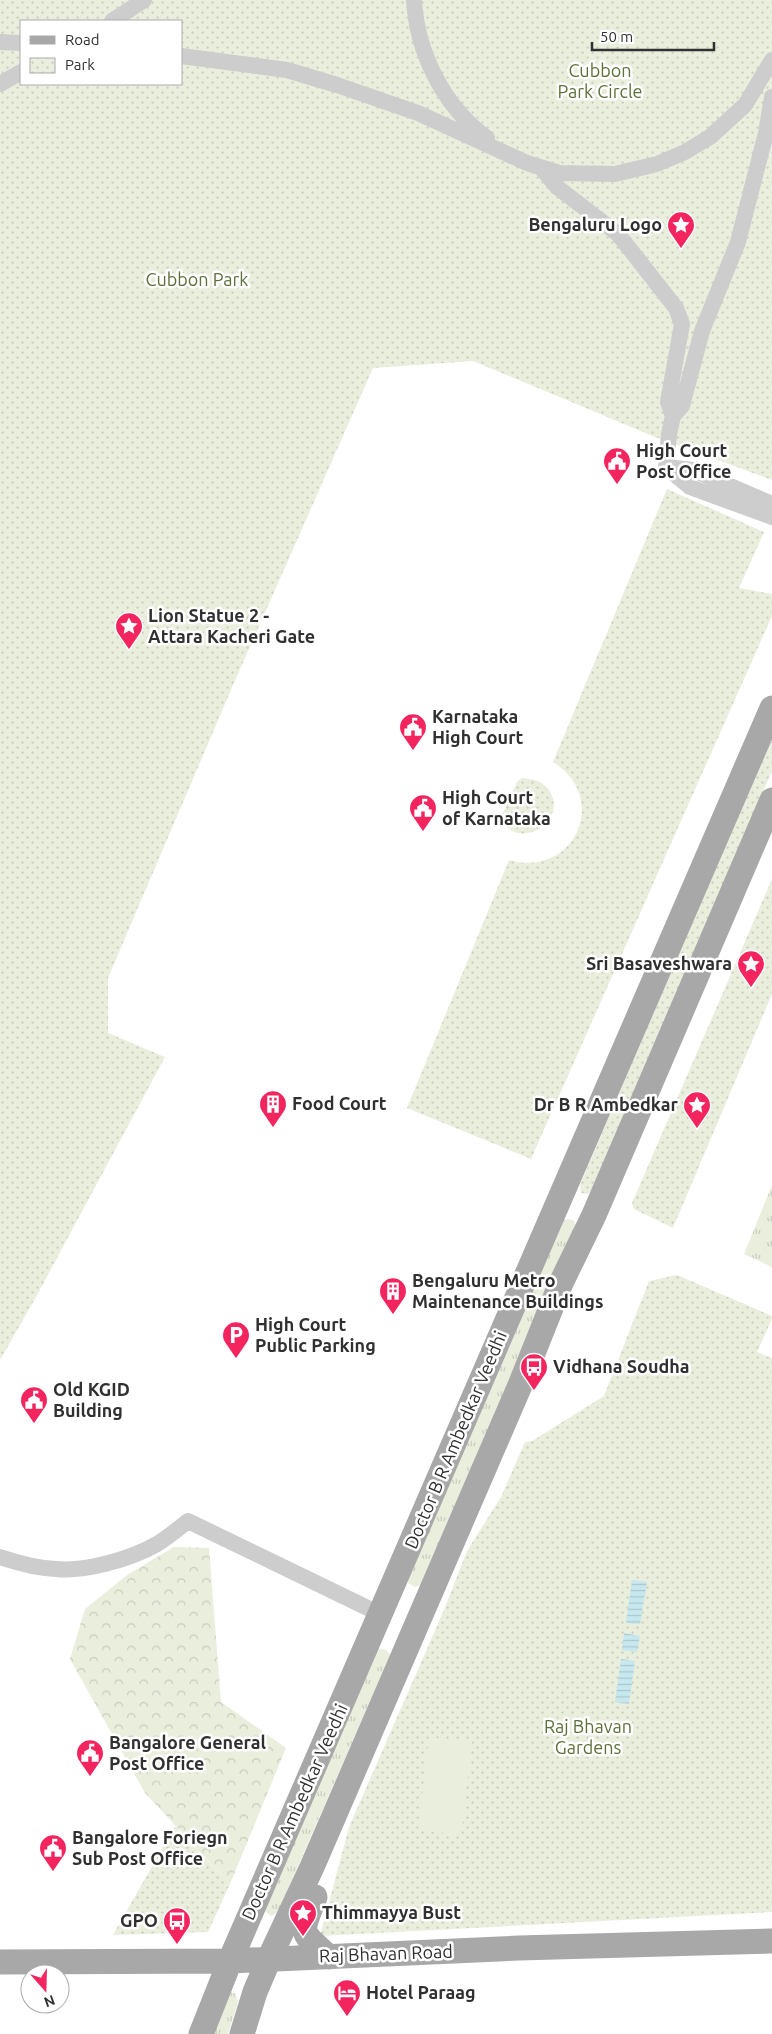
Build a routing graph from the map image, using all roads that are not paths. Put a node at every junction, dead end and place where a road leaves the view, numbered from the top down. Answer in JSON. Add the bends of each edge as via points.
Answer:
{"nodes":[{"id":1,"x":144,"y":0,"type":"edge"},
{"id":2,"x":414,"y":0,"type":"edge"},
{"id":3,"x":114,"y":20,"type":"edge"},
{"id":4,"x":0,"y":42,"type":"edge"},
{"id":5,"x":20,"y":43,"type":"edge"},
{"id":6,"x":182,"y":56,"type":"edge"},
{"id":7,"x":772,"y":60,"type":"edge"},
{"id":8,"x":20,"y":73,"type":"edge"},
{"id":9,"x":0,"y":84,"type":"edge"},
{"id":10,"x":772,"y":97,"type":"edge"},
{"id":11,"x":514,"y":156,"type":"junction"},
{"id":12,"x":542,"y":169,"type":"junction"},
{"id":13,"x":672,"y":416,"type":"junction"},
{"id":14,"x":666,"y":467,"type":"junction"},
{"id":15,"x":772,"y":504,"type":"edge"},
{"id":16,"x":772,"y":517,"type":"edge"},
{"id":17,"x":772,"y":708,"type":"edge"},
{"id":18,"x":772,"y":800,"type":"edge"},
{"id":19,"x":0,"y":1557,"type":"edge"},
{"id":20,"x":424,"y":1609,"type":"junction"},
{"id":21,"x":380,"y":1615,"type":"junction"},
{"id":22,"x":407,"y":1648,"type":"junction"},
{"id":23,"x":312,"y":1868,"type":"junction"},
{"id":24,"x":772,"y":1941,"type":"edge"},
{"id":25,"x":329,"y":1957,"type":"junction"},
{"id":26,"x":269,"y":1959,"type":"junction"},
{"id":27,"x":230,"y":1961,"type":"junction"},
{"id":28,"x":0,"y":1962,"type":"edge"},
{"id":29,"x":200,"y":2034,"type":"edge"},
{"id":30,"x":242,"y":2034,"type":"edge"}],
"edges":[{"from":1,"to":3,"type":"street"},
{"from":2,"to":11,"type":"street","via":[[423,49],[443,92],[474,129]]},
{"from":4,"to":5,"type":"street"},
{"from":6,"to":11,"type":"street","via":[[287,70],[418,113]]},
{"from":7,"to":12,"type":"street","via":[[745,105],[710,137],[685,152],[657,164],[615,174],[559,173]]},
{"from":8,"to":9,"type":"street"},
{"from":10,"to":13,"type":"street","via":[[766,134],[738,242],[702,331],[682,406]]},
{"from":11,"to":12,"type":"street"},
{"from":12,"to":13,"type":"street","via":[[557,186],[618,234],[676,308],[682,324],[668,402]]},
{"from":13,"to":14,"type":"street"},
{"from":14,"to":15,"type":"street","via":[[693,470]]},
{"from":14,"to":16,"type":"street","via":[[690,487]]},
{"from":17,"to":21,"type":"main road","name":"Doctor B R Ambedkar Veedhi"},
{"from":18,"to":20,"type":"main road","name":"Doctor B R Ambedkar Veedhi","via":[[601,1199],[561,1284]]},
{"from":19,"to":21,"type":"street","via":[[58,1570],[89,1567],[156,1544],[188,1521]]},
{"from":20,"to":21,"type":"main road"},
{"from":20,"to":22,"type":"main road","name":"Doctor B R Ambedkar Veedhi"},
{"from":21,"to":22,"type":"main road"},
{"from":21,"to":27,"type":"main road","name":"Doctor B R Ambedkar Veedhi"},
{"from":22,"to":23,"type":"main road","name":"Doctor B R Ambedkar Veedhi"},
{"from":23,"to":25,"type":"main road","via":[[316,1894],[304,1931]]},
{"from":23,"to":26,"type":"main road","name":"Doctor B R Ambedkar Veedhi"},
{"from":24,"to":25,"type":"main road","name":"Raj Bhavan Road"},
{"from":25,"to":26,"type":"main road","name":"Raj Bhavan Road"},
{"from":26,"to":27,"type":"main road","name":"Raj Bhavan Road"},
{"from":26,"to":30,"type":"main road","name":"Doctor B R Ambedkar Veedhi"},
{"from":27,"to":28,"type":"main road","name":"Raj Bhavan Road"},
{"from":27,"to":29,"type":"main road","name":"Doctor B R Ambedkar Veedhi"}]}
